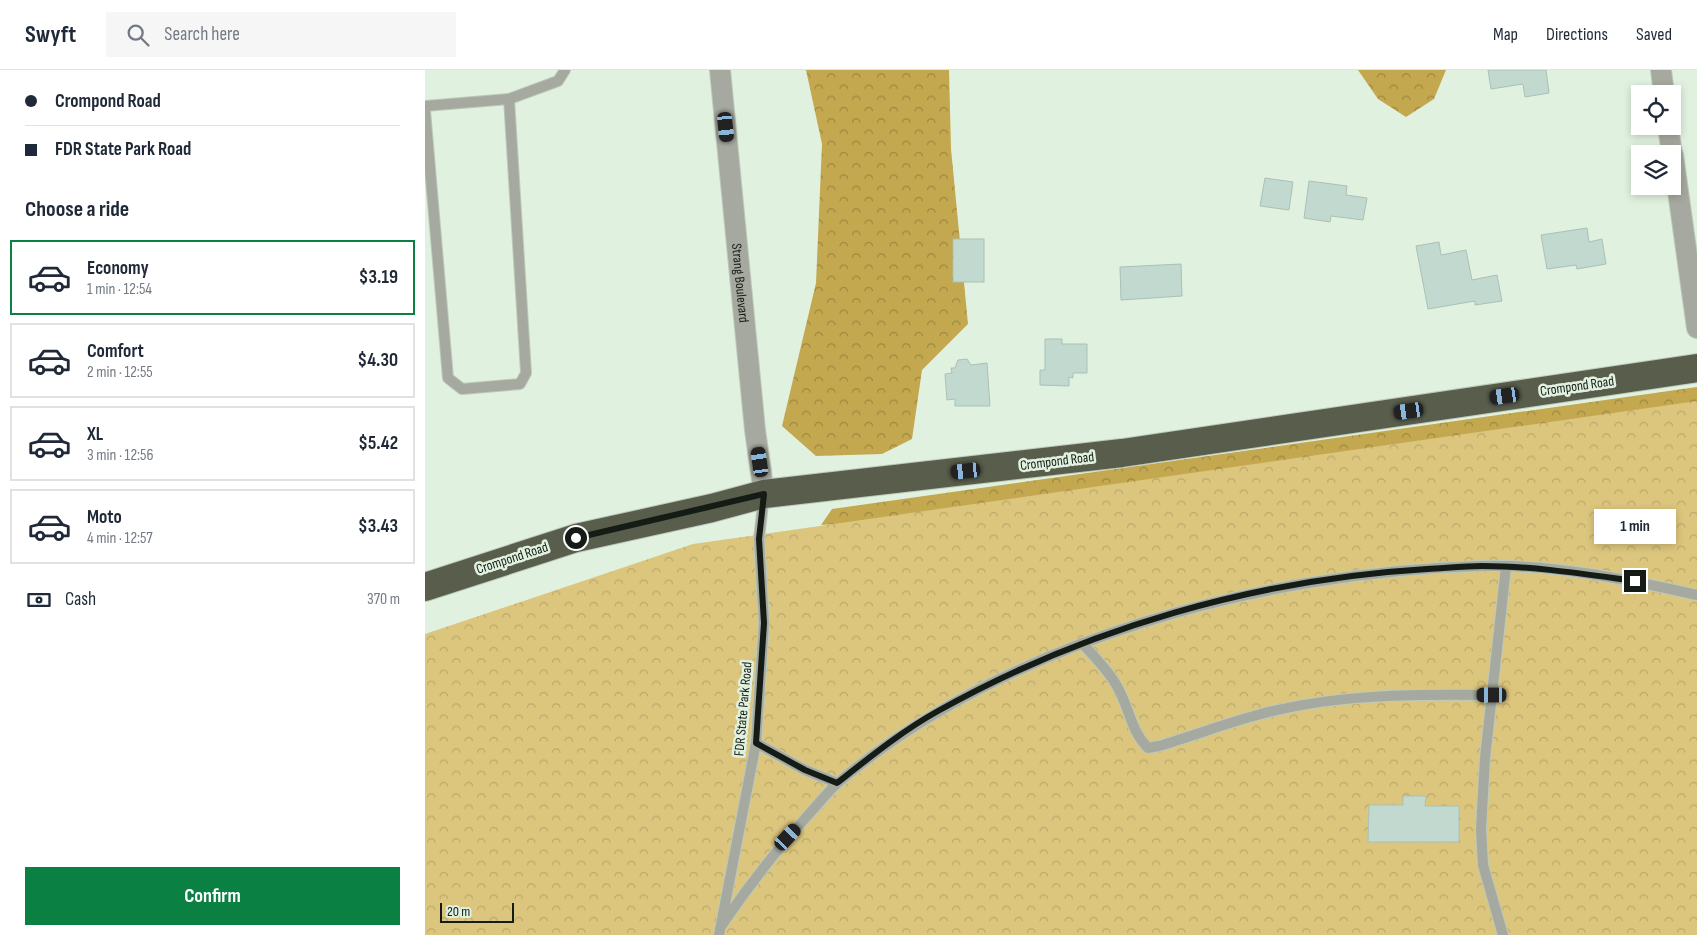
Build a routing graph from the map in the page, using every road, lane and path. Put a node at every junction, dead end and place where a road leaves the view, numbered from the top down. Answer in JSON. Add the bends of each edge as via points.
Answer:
{"nodes":[{"id":1,"x":565,"y":70,"type":"edge"},
{"id":2,"x":720,"y":70,"type":"edge"},
{"id":3,"x":1661,"y":70,"type":"edge"},
{"id":4,"x":1663,"y":85,"type":"edge"},
{"id":5,"x":509,"y":99,"type":"junction"},
{"id":6,"x":425,"y":108,"type":"edge"},
{"id":7,"x":1678,"y":195,"type":"edge"},
{"id":8,"x":1697,"y":328,"type":"edge"},
{"id":9,"x":1697,"y":368,"type":"edge"},
{"id":10,"x":764,"y":494,"type":"junction"},
{"id":11,"x":1506,"y":567,"type":"junction"},
{"id":12,"x":425,"y":587,"type":"edge"},
{"id":13,"x":1697,"y":595,"type":"edge"},
{"id":14,"x":1082,"y":644,"type":"junction"},
{"id":15,"x":1492,"y":695,"type":"junction"},
{"id":16,"x":756,"y":743,"type":"junction"},
{"id":17,"x":837,"y":783,"type":"junction"},
{"id":18,"x":721,"y":930,"type":"edge"},
{"id":19,"x":1503,"y":935,"type":"edge"}],
"edges":[{"from":1,"to":5,"type":"lane","via":[[559,81]]},
{"from":2,"to":10,"type":"street","name":"Strang Boulevard"},
{"from":3,"to":4,"type":"street"},
{"from":5,"to":6,"type":"lane"},
{"from":5,"to":6,"type":"lane","via":[[526,373],[519,384],[462,389],[449,378]]},
{"from":7,"to":8,"type":"street"},
{"from":9,"to":10,"type":"highway","name":"Crompond Road","via":[[1122,453]]},
{"from":10,"to":12,"type":"highway","name":"Crompond Road","via":[[576,538]]},
{"from":10,"to":16,"type":"lane","name":"FDR State Park Road","via":[[759,539],[764,623]]},
{"from":11,"to":13,"type":"lane","name":"FDR State Park Road","via":[[1635,581]]},
{"from":11,"to":14,"type":"lane","name":"FDR State Park Road","via":[[1393,571],[1321,580],[1177,613]]},
{"from":11,"to":15,"type":"lane"},
{"from":14,"to":15,"type":"lane","via":[[1111,676],[1138,738],[1148,748],[1262,714],[1331,701],[1401,694]]},
{"from":14,"to":17,"type":"lane","name":"FDR State Park Road","via":[[1001,678],[936,712]]},
{"from":15,"to":19,"type":"lane","via":[[1481,829],[1483,866]]},
{"from":16,"to":17,"type":"lane","via":[[805,770]]},
{"from":16,"to":18,"type":"lane","name":"FDR State Park Road"},
{"from":17,"to":18,"type":"lane","name":"FDR State Park Road","via":[[775,851]]}]}
